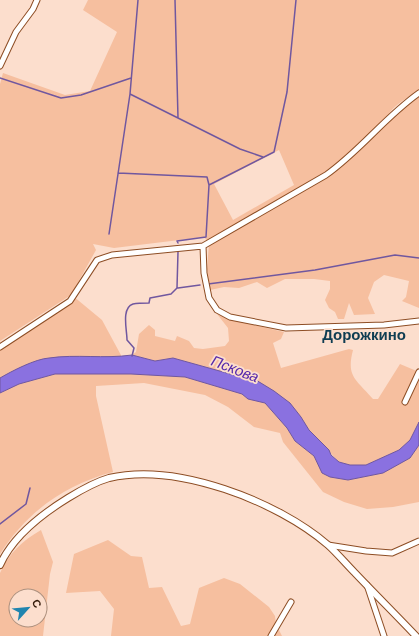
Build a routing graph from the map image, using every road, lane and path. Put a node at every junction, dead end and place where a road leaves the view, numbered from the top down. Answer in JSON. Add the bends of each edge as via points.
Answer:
{"nodes":[{"id":1,"x":37,"y":0,"type":"edge"},
{"id":2,"x":0,"y":66,"type":"edge"},
{"id":3,"x":419,"y":93,"type":"edge"},
{"id":4,"x":203,"y":246,"type":"junction"},
{"id":5,"x":419,"y":321,"type":"edge"},
{"id":6,"x":0,"y":347,"type":"edge"},
{"id":7,"x":419,"y":372,"type":"edge"},
{"id":8,"x":405,"y":402,"type":"dead end"},
{"id":9,"x":419,"y":541,"type":"edge"},
{"id":10,"x":328,"y":545,"type":"junction"},
{"id":11,"x":0,"y":565,"type":"edge"},
{"id":12,"x":367,"y":585,"type":"junction"},
{"id":13,"x":291,"y":602,"type":"dead end"},
{"id":14,"x":271,"y":636,"type":"edge"},
{"id":15,"x":384,"y":636,"type":"edge"},
{"id":16,"x":416,"y":636,"type":"edge"}],
"edges":[{"from":1,"to":2,"type":"street","via":[[34,9],[16,32]]},
{"from":3,"to":4,"type":"street","via":[[402,105],[345,162]]},
{"from":4,"to":5,"type":"street","via":[[204,274],[209,298],[217,310],[230,317],[286,328],[384,325]]},
{"from":4,"to":6,"type":"street","via":[[112,255],[97,260],[70,301]]},
{"from":7,"to":8,"type":"street"},
{"from":9,"to":10,"type":"street","via":[[392,553]]},
{"from":10,"to":11,"type":"street","via":[[279,511],[250,498],[175,477],[137,475],[104,480],[61,503],[12,544]]},
{"from":10,"to":12,"type":"street"},
{"from":12,"to":15,"type":"street"},
{"from":12,"to":16,"type":"street"},
{"from":13,"to":14,"type":"street"}]}
